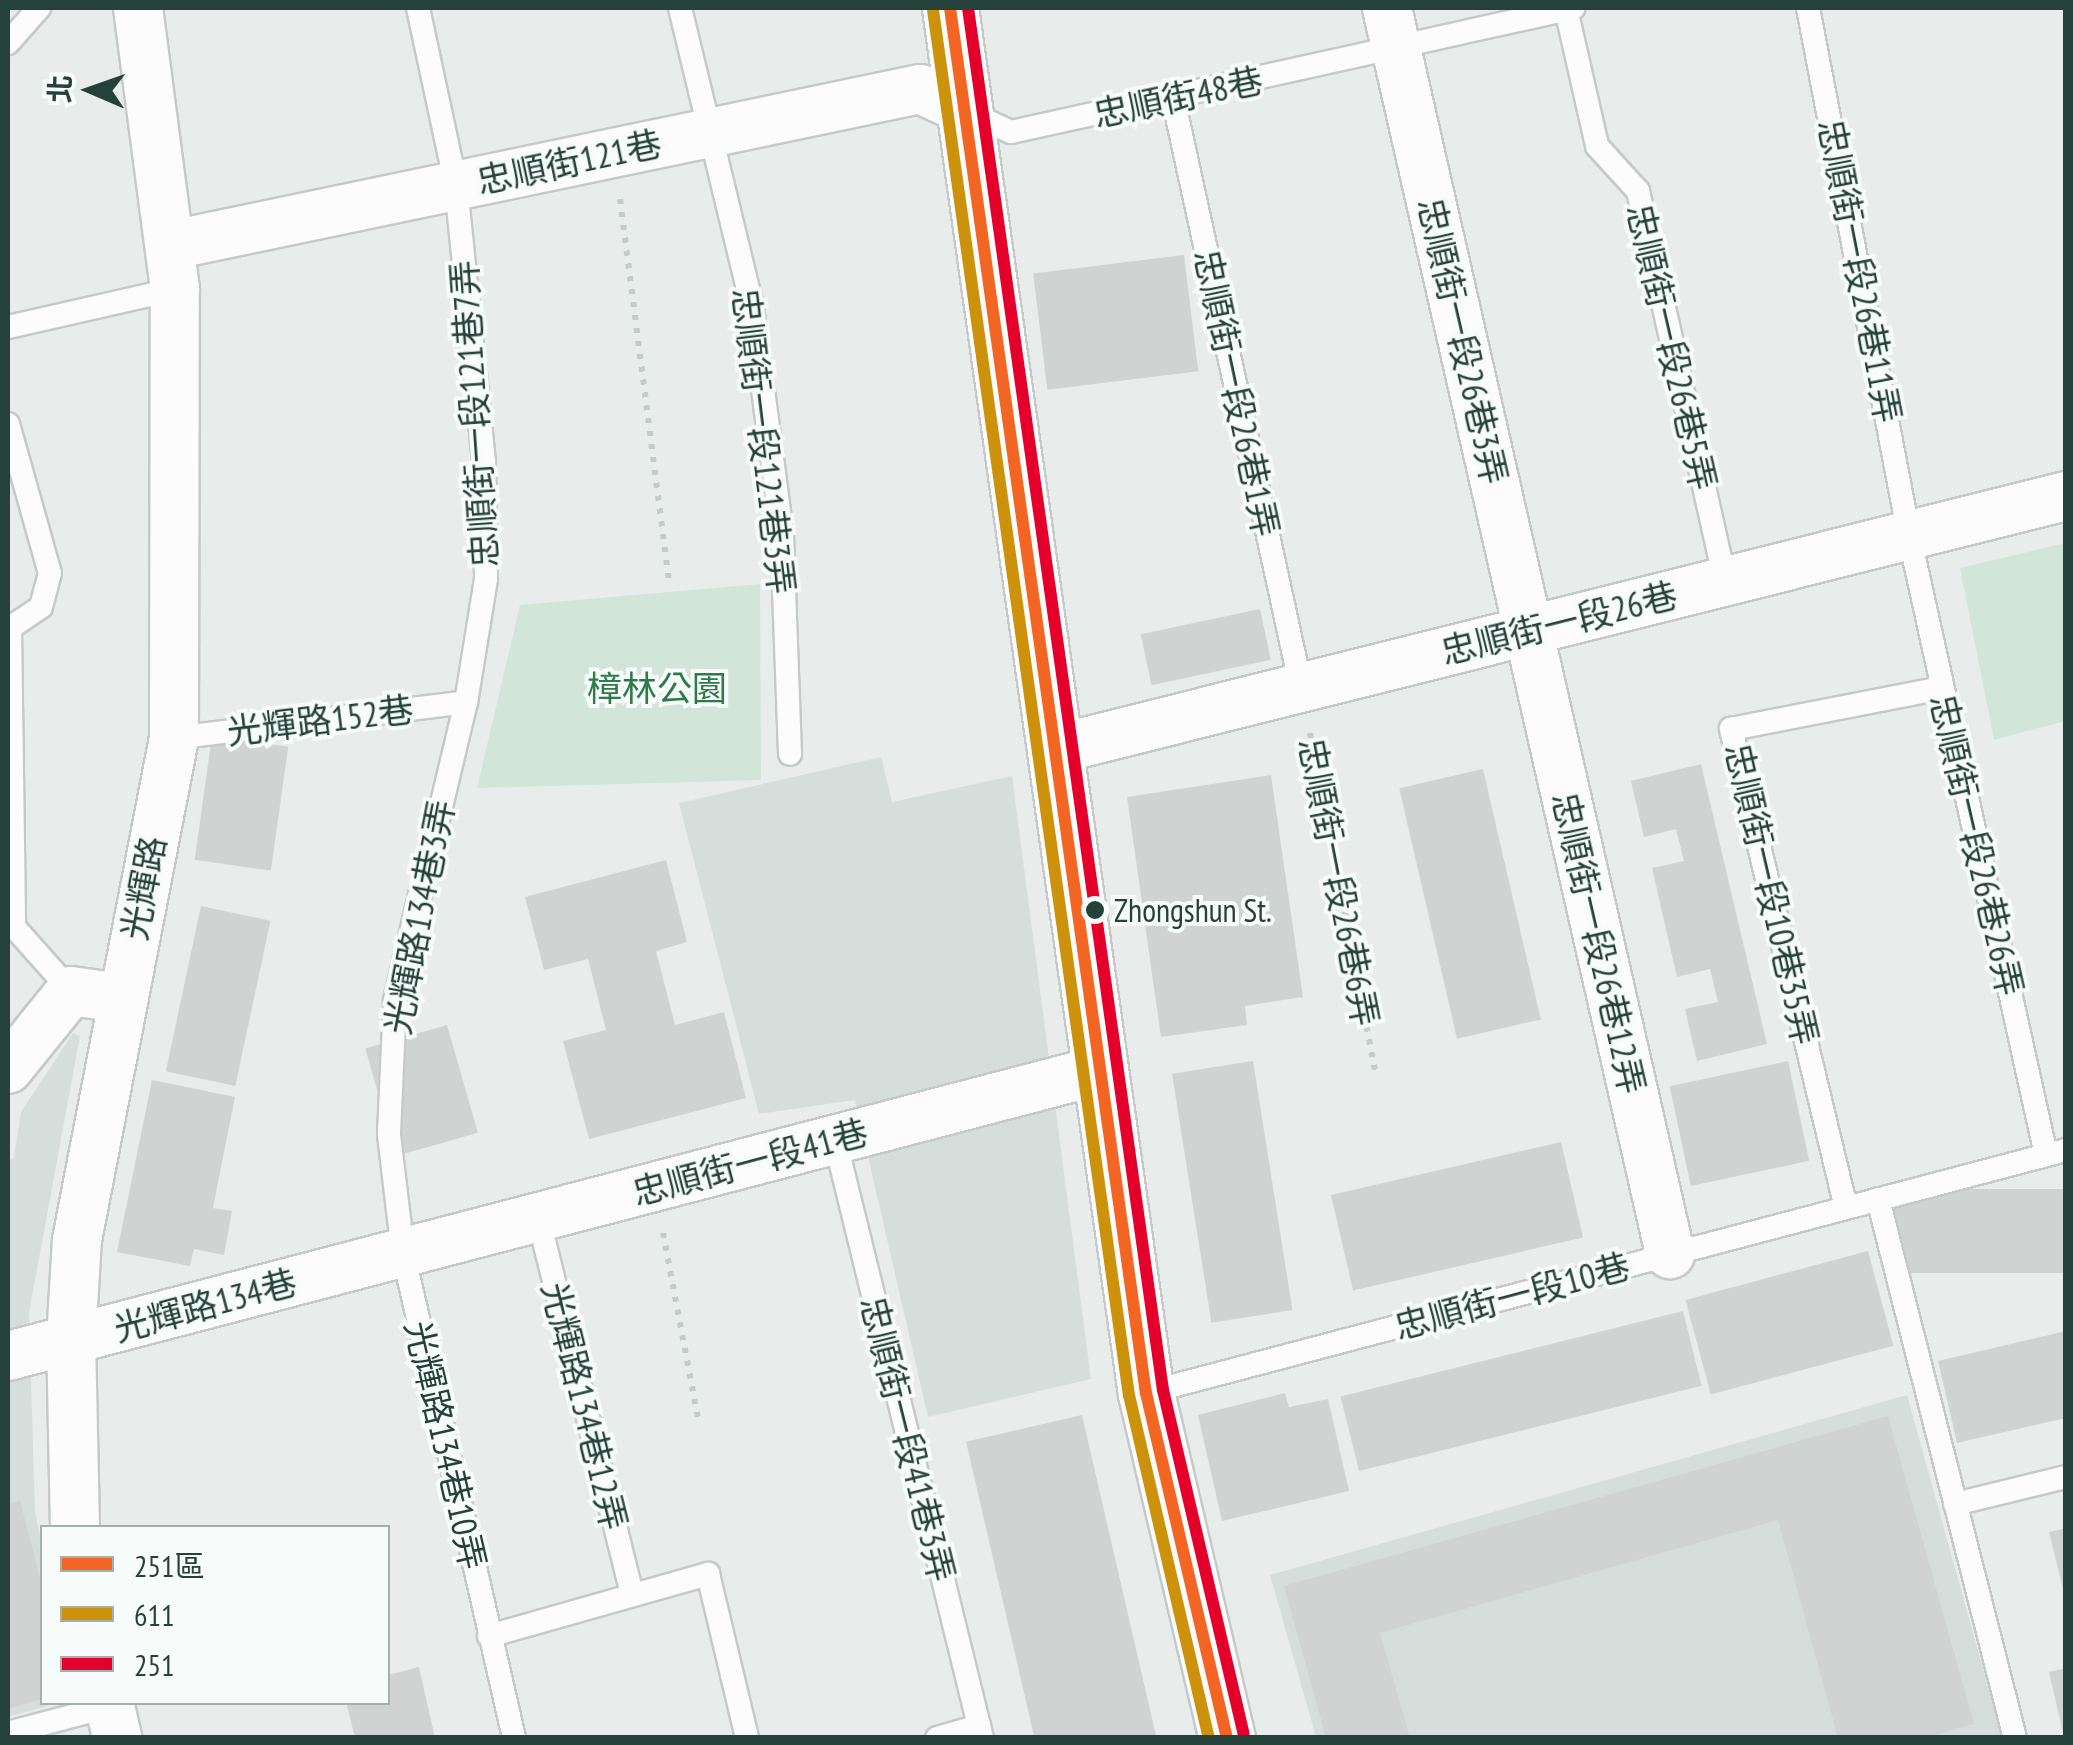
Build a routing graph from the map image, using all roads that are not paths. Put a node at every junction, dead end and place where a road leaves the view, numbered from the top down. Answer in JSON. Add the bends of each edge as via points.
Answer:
{"nodes":[{"id":1,"x":39,"y":8,"type":"edge"},
{"id":2,"x":138,"y":8,"type":"edge"},
{"id":3,"x":418,"y":8,"type":"edge"},
{"id":4,"x":680,"y":8,"type":"edge"},
{"id":5,"x":950,"y":8,"type":"edge"},
{"id":6,"x":1570,"y":8,"type":"edge"},
{"id":7,"x":1808,"y":8,"type":"edge"},
{"id":8,"x":1392,"y":29,"type":"edge"},
{"id":9,"x":8,"y":43,"type":"edge"},
{"id":10,"x":1173,"y":98,"type":"junction"},
{"id":11,"x":963,"y":109,"type":"junction"},
{"id":12,"x":706,"y":133,"type":"junction"},
{"id":13,"x":456,"y":186,"type":"junction"},
{"id":14,"x":174,"y":267,"type":"junction"},
{"id":15,"x":8,"y":327,"type":"edge"},
{"id":16,"x":8,"y":424,"type":"edge"},
{"id":17,"x":2066,"y":496,"type":"edge"},
{"id":18,"x":1909,"y":535,"type":"junction"},
{"id":19,"x":1725,"y":581,"type":"junction"},
{"id":20,"x":1528,"y":630,"type":"junction"},
{"id":21,"x":1302,"y":688,"type":"junction"},
{"id":22,"x":1942,"y":688,"type":"junction"},
{"id":23,"x":466,"y":702,"type":"junction"},
{"id":24,"x":174,"y":738,"type":"junction"},
{"id":25,"x":1053,"y":750,"type":"junction"},
{"id":26,"x":790,"y":754,"type":"dead end"},
{"id":27,"x":71,"y":991,"type":"junction"},
{"id":28,"x":121,"y":998,"type":"junction"},
{"id":29,"x":8,"y":1069,"type":"edge"},
{"id":30,"x":1098,"y":1071,"type":"junction"},
{"id":31,"x":835,"y":1140,"type":"junction"},
{"id":32,"x":2056,"y":1152,"type":"edge"},
{"id":33,"x":1878,"y":1199,"type":"junction"},
{"id":34,"x":1846,"y":1208,"type":"junction"},
{"id":35,"x":538,"y":1217,"type":"junction"},
{"id":36,"x":402,"y":1253,"type":"junction"},
{"id":37,"x":1670,"y":1254,"type":"junction"},
{"id":38,"x":70,"y":1340,"type":"junction"},
{"id":39,"x":8,"y":1356,"type":"edge"},
{"id":40,"x":1146,"y":1393,"type":"junction"},
{"id":41,"x":2066,"y":1476,"type":"edge"},
{"id":42,"x":1955,"y":1504,"type":"junction"},
{"id":43,"x":76,"y":1525,"type":"edge"},
{"id":44,"x":632,"y":1594,"type":"junction"},
{"id":45,"x":489,"y":1636,"type":"junction"},
{"id":46,"x":112,"y":1715,"type":"edge"},
{"id":47,"x":981,"y":1732,"type":"edge"},
{"id":48,"x":8,"y":1733,"type":"edge"},
{"id":49,"x":514,"y":1738,"type":"edge"},
{"id":50,"x":748,"y":1738,"type":"edge"},
{"id":51,"x":937,"y":1738,"type":"edge"},
{"id":52,"x":1227,"y":1738,"type":"edge"},
{"id":53,"x":2014,"y":1738,"type":"edge"}],
"edges":[{"from":1,"to":9,"type":"lane"},
{"from":2,"to":14,"type":"street","name":"光輝路"},
{"from":3,"to":13,"type":"lane","name":"忠順街一段121巷7弄"},
{"from":4,"to":12,"type":"lane","name":"忠順街一段121巷3弄"},
{"from":5,"to":11,"type":"street"},
{"from":6,"to":8,"type":"lane","name":"忠順街48巷"},
{"from":6,"to":19,"type":"lane","name":"忠順街一段26巷5弄","via":[[1597,146],[1638,191]]},
{"from":7,"to":18,"type":"lane","name":"忠順街一段26巷11弄"},
{"from":8,"to":10,"type":"lane","name":"忠順街48巷"},
{"from":8,"to":20,"type":"street","name":"忠順街一段26巷3弄"},
{"from":10,"to":11,"type":"lane","name":"忠順街48巷","via":[[1011,132]]},
{"from":10,"to":21,"type":"lane","name":"忠順街一段26巷1弄"},
{"from":11,"to":12,"type":"street","name":"忠順街121巷","via":[[920,89]]},
{"from":11,"to":25,"type":"street"},
{"from":12,"to":13,"type":"street","name":"忠順街121巷"},
{"from":12,"to":26,"type":"lane","name":"忠順街一段121巷3弄","via":[[752,306],[782,535]]},
{"from":13,"to":14,"type":"street","name":"忠順街121巷"},
{"from":13,"to":23,"type":"lane","name":"忠順街一段121巷7弄","via":[[484,462],[486,560]]},
{"from":14,"to":15,"type":"lane"},
{"from":14,"to":24,"type":"street","name":"光輝路"},
{"from":16,"to":27,"type":"lane","via":[[50,573],[42,607],[10,628],[14,927]]},
{"from":17,"to":18,"type":"street","name":"忠順街一段26巷"},
{"from":18,"to":19,"type":"street","name":"忠順街一段26巷"},
{"from":18,"to":22,"type":"lane","name":"忠順街一段26巷26弄"},
{"from":19,"to":20,"type":"street","name":"忠順街一段26巷"},
{"from":20,"to":21,"type":"street","name":"忠順街一段26巷"},
{"from":20,"to":37,"type":"street","name":"忠順街一段26巷12弄"},
{"from":21,"to":25,"type":"street","name":"忠順街一段26巷"},
{"from":22,"to":32,"type":"lane","name":"忠順街一段26巷26弄"},
{"from":22,"to":34,"type":"lane","name":"忠順街一段10巷35弄","via":[[1732,729]]},
{"from":23,"to":24,"type":"lane","name":"光輝路152巷"},
{"from":23,"to":36,"type":"lane","name":"光輝路134巷3弄","via":[[395,1000],[389,1135]]},
{"from":24,"to":28,"type":"street","name":"光輝路"},
{"from":25,"to":30,"type":"street"},
{"from":27,"to":28,"type":"street"},
{"from":27,"to":29,"type":"street"},
{"from":28,"to":38,"type":"street","name":"光輝路","via":[[88,1165]]},
{"from":30,"to":31,"type":"street","name":"忠順街一段41巷"},
{"from":30,"to":40,"type":"street"},
{"from":31,"to":35,"type":"street","name":"忠順街一段41巷"},
{"from":31,"to":47,"type":"lane","name":"忠順街一段41巷3弄"},
{"from":32,"to":33,"type":"lane","name":"忠順街一段10巷"},
{"from":33,"to":34,"type":"lane","name":"忠順街一段10巷"},
{"from":33,"to":42,"type":"lane"},
{"from":34,"to":37,"type":"lane","name":"忠順街一段10巷"},
{"from":35,"to":36,"type":"street","name":"忠順街一段41巷"},
{"from":35,"to":44,"type":"lane","name":"光輝路134巷12弄"},
{"from":36,"to":38,"type":"street","name":"光輝路134巷"},
{"from":36,"to":45,"type":"lane","name":"光輝路134巷10弄"},
{"from":37,"to":40,"type":"lane","name":"忠順街一段10巷"},
{"from":38,"to":39,"type":"street","name":"光輝路134巷"},
{"from":38,"to":43,"type":"street","name":"光輝路"},
{"from":40,"to":52,"type":"street"},
{"from":41,"to":42,"type":"lane"},
{"from":42,"to":53,"type":"lane"},
{"from":44,"to":45,"type":"lane"},
{"from":44,"to":50,"type":"lane","via":[[708,1574]]},
{"from":45,"to":49,"type":"lane","name":"光輝路134巷10弄"},
{"from":46,"to":48,"type":"lane"},
{"from":47,"to":51,"type":"lane"}]}
